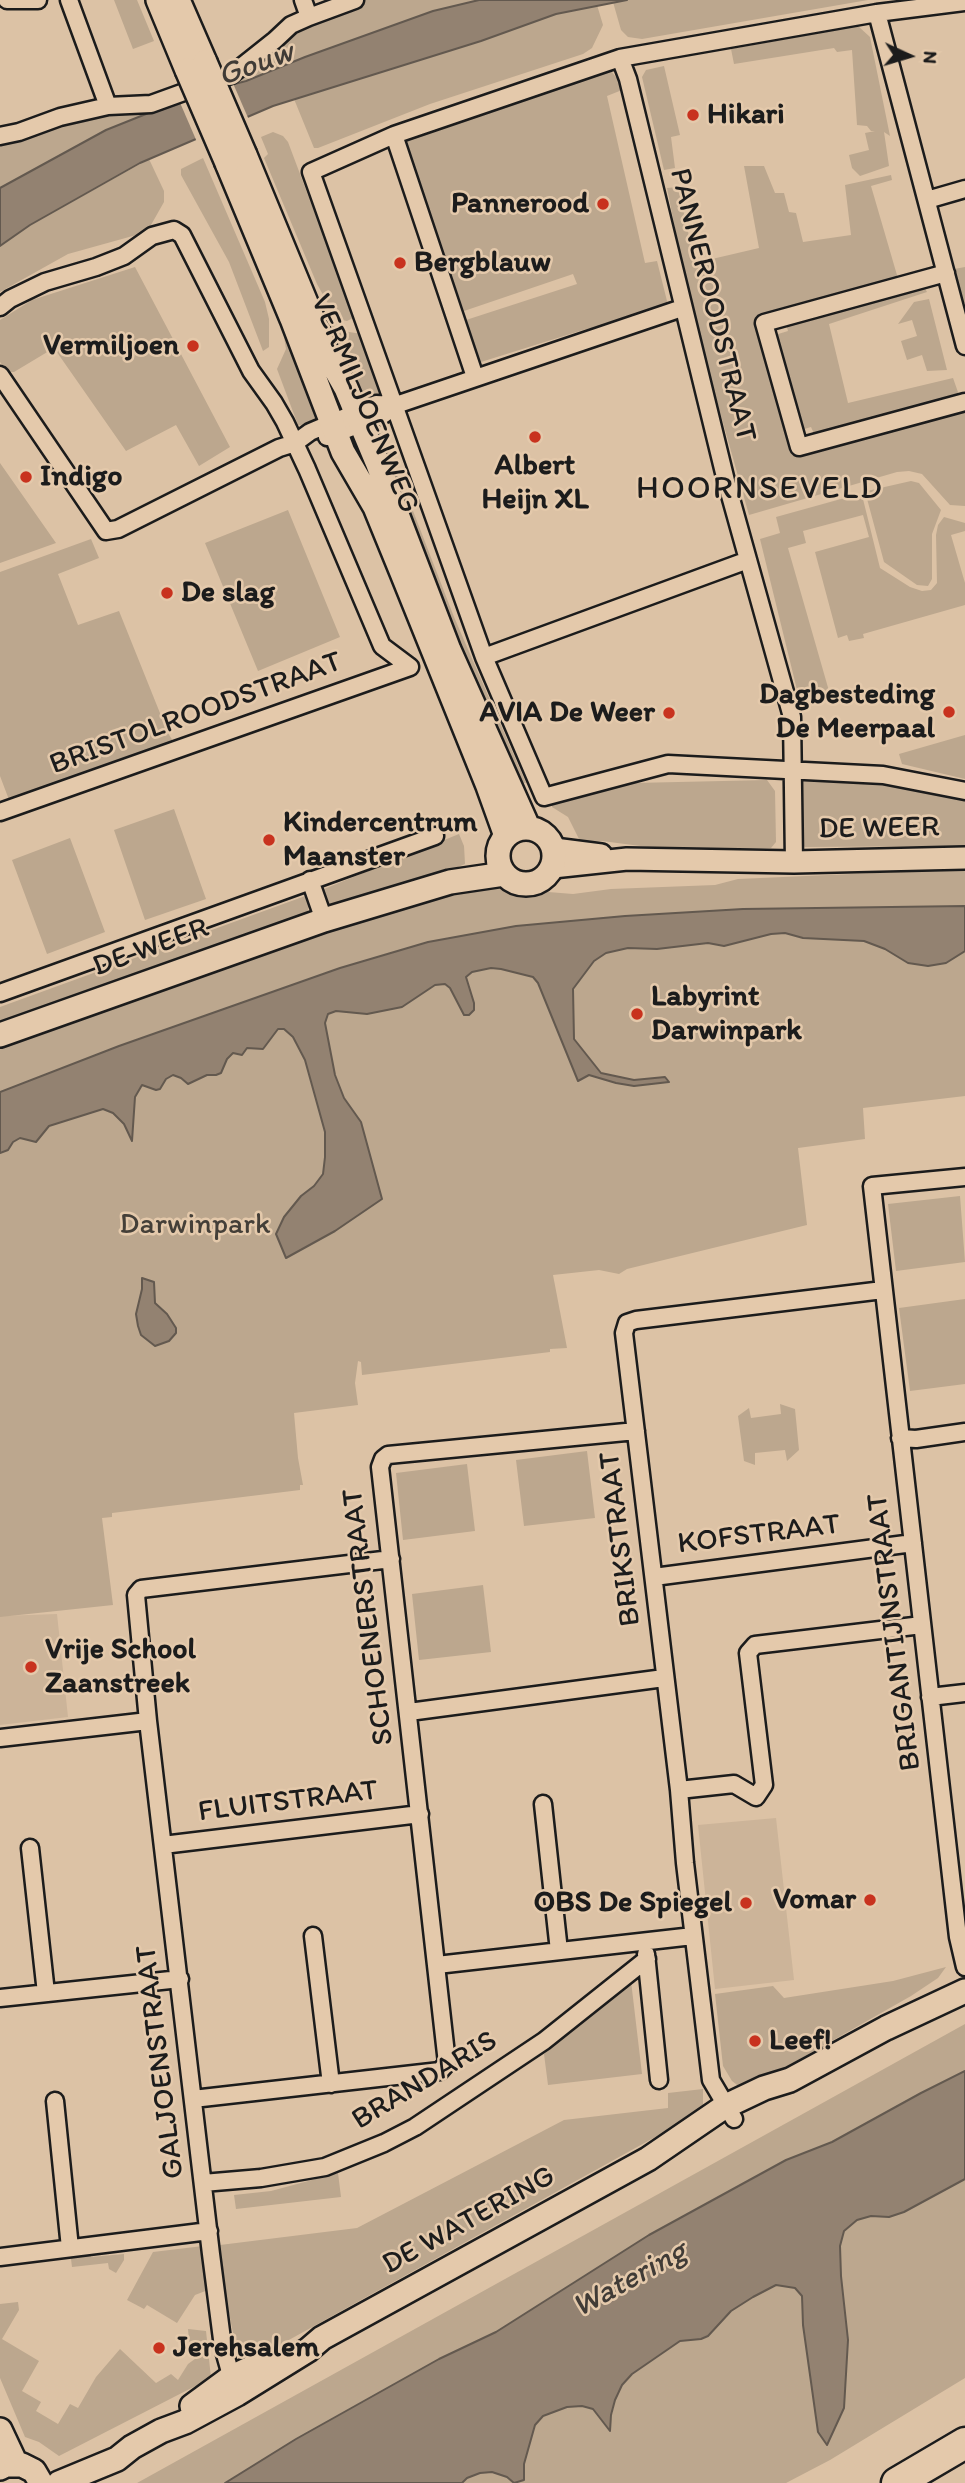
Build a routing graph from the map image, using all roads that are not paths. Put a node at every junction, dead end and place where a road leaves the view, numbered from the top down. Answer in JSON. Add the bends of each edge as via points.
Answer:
{"nodes":[{"id":1,"x":7,"y":0,"type":"edge"},
{"id":2,"x":38,"y":0,"type":"edge"},
{"id":3,"x":69,"y":0,"type":"edge"},
{"id":4,"x":158,"y":0,"type":"edge"},
{"id":5,"x":178,"y":0,"type":"edge"},
{"id":6,"x":303,"y":0,"type":"edge"},
{"id":7,"x":355,"y":0,"type":"edge"},
{"id":8,"x":965,"y":2,"type":"edge"},
{"id":9,"x":877,"y":13,"type":"junction"},
{"id":10,"x":309,"y":16,"type":"junction"},
{"id":11,"x":620,"y":58,"type":"junction"},
{"id":12,"x":196,"y":66,"type":"junction"},
{"id":13,"x":108,"y":106,"type":"junction"},
{"id":14,"x":0,"y":135,"type":"edge"},
{"id":15,"x":394,"y":135,"type":"junction"},
{"id":16,"x":236,"y":159,"type":"junction"},
{"id":17,"x":965,"y":189,"type":"edge"},
{"id":18,"x":927,"y":200,"type":"junction"},
{"id":19,"x":946,"y":272,"type":"junction"},
{"id":20,"x":0,"y":307,"type":"edge"},
{"id":21,"x":682,"y":308,"type":"junction"},
{"id":22,"x":965,"y":346,"type":"edge"},
{"id":23,"x":0,"y":375,"type":"edge"},
{"id":24,"x":475,"y":377,"type":"junction"},
{"id":25,"x":965,"y":402,"type":"edge"},
{"id":26,"x":396,"y":405,"type":"junction"},
{"id":27,"x":358,"y":418,"type":"junction"},
{"id":28,"x":334,"y":428,"type":"junction"},
{"id":29,"x":295,"y":443,"type":"junction"},
{"id":30,"x":748,"y":560,"type":"junction"},
{"id":31,"x":484,"y":657,"type":"junction"},
{"id":32,"x":794,"y":769,"type":"junction"},
{"id":33,"x":965,"y":791,"type":"edge"},
{"id":34,"x":544,"y":797,"type":"joint"},
{"id":35,"x":1,"y":810,"type":"edge"},
{"id":36,"x":528,"y":827,"type":"junction"},
{"id":37,"x":435,"y":836,"type":"dead end"},
{"id":38,"x":502,"y":856,"type":"junction"},
{"id":39,"x":554,"y":858,"type":"junction"},
{"id":40,"x":965,"y":858,"type":"edge"},
{"id":41,"x":794,"y":862,"type":"junction"},
{"id":42,"x":310,"y":880,"type":"junction"},
{"id":43,"x":324,"y":920,"type":"junction"},
{"id":44,"x":0,"y":992,"type":"edge"},
{"id":45,"x":0,"y":1035,"type":"edge"},
{"id":46,"x":965,"y":1177,"type":"edge"},
{"id":47,"x":883,"y":1290,"type":"junction"},
{"id":48,"x":636,"y":1431,"type":"junction"},
{"id":49,"x":965,"y":1433,"type":"edge"},
{"id":50,"x":901,"y":1438,"type":"junction"},
{"id":51,"x":913,"y":1543,"type":"junction"},
{"id":52,"x":391,"y":1559,"type":"junction"},
{"id":53,"x":654,"y":1577,"type":"junction"},
{"id":54,"x":922,"y":1625,"type":"junction"},
{"id":55,"x":664,"y":1678,"type":"junction"},
{"id":56,"x":965,"y":1693,"type":"edge"},
{"id":57,"x":930,"y":1697,"type":"junction"},
{"id":58,"x":409,"y":1712,"type":"junction"},
{"id":59,"x":148,"y":1721,"type":"junction"},
{"id":60,"x":0,"y":1738,"type":"edge"},
{"id":61,"x":679,"y":1790,"type":"junction"},
{"id":62,"x":543,"y":1804,"type":"dead end"},
{"id":63,"x":421,"y":1814,"type":"junction"},
{"id":64,"x":163,"y":1845,"type":"junction"},
{"id":65,"x":30,"y":1848,"type":"dead end"},
{"id":66,"x":313,"y":1936,"type":"dead end"},
{"id":67,"x":693,"y":1936,"type":"junction"},
{"id":68,"x":645,"y":1941,"type":"junction"},
{"id":69,"x":559,"y":1951,"type":"junction"},
{"id":70,"x":647,"y":1959,"type":"junction"},
{"id":71,"x":437,"y":1965,"type":"junction"},
{"id":72,"x":965,"y":1967,"type":"edge"},
{"id":73,"x":965,"y":1976,"type":"edge"},
{"id":74,"x":180,"y":1979,"type":"junction"},
{"id":75,"x":965,"y":1991,"type":"edge"},
{"id":76,"x":46,"y":1993,"type":"junction"},
{"id":77,"x":0,"y":1998,"type":"edge"},
{"id":78,"x":886,"y":2028,"type":"junction"},
{"id":79,"x":659,"y":2080,"type":"dead end"},
{"id":80,"x":331,"y":2084,"type":"junction"},
{"id":81,"x":193,"y":2099,"type":"junction"},
{"id":82,"x":55,"y":2101,"type":"dead end"},
{"id":83,"x":729,"y":2113,"type":"junction"},
{"id":84,"x":203,"y":2183,"type":"junction"},
{"id":85,"x":209,"y":2231,"type":"junction"},
{"id":86,"x":70,"y":2248,"type":"junction"},
{"id":87,"x":0,"y":2257,"type":"edge"},
{"id":88,"x":234,"y":2386,"type":"junction"},
{"id":89,"x":0,"y":2431,"type":"edge"},
{"id":90,"x":965,"y":2443,"type":"edge"},
{"id":91,"x":8,"y":2466,"type":"edge"},
{"id":92,"x":47,"y":2481,"type":"edge"},
{"id":93,"x":897,"y":2483,"type":"edge"}],
"edges":[{"from":1,"to":2,"type":"street"},
{"from":3,"to":13,"type":"street"},
{"from":4,"to":12,"type":"main road","name":"VERMILJOENWEG"},
{"from":5,"to":12,"type":"main road","name":"VERMILJOENWEG"},
{"from":6,"to":10,"type":"street"},
{"from":7,"to":10,"type":"street"},
{"from":8,"to":9,"type":"street"},
{"from":9,"to":11,"type":"street"},
{"from":9,"to":18,"type":"street"},
{"from":10,"to":13,"type":"street","via":[[291,25],[231,75],[151,104]]},
{"from":11,"to":15,"type":"street"},
{"from":11,"to":21,"type":"street","name":"PANNEROODSTRAAT"},
{"from":12,"to":16,"type":"main road","name":"VERMILJOENWEG","bridge":true},
{"from":13,"to":14,"type":"street"},
{"from":15,"to":24,"type":"street"},
{"from":15,"to":26,"type":"street","name":"VERMILJOENWEG","via":[[311,172]]},
{"from":16,"to":27,"type":"main road","name":"VERMILJOENWEG"},
{"from":16,"to":28,"type":"main road","name":"VERMILJOENWEG"},
{"from":17,"to":18,"type":"street"},
{"from":18,"to":19,"type":"street"},
{"from":19,"to":22,"type":"street"},
{"from":19,"to":25,"type":"street","via":[[764,323],[799,447]]},
{"from":20,"to":29,"type":"street","via":[[46,282],[124,256],[152,236],[174,230],[182,235],[251,371]]},
{"from":21,"to":24,"type":"street"},
{"from":21,"to":30,"type":"street","name":"PANNEROODSTRAAT"},
{"from":23,"to":29,"type":"street","via":[[106,531]]},
{"from":24,"to":26,"type":"street"},
{"from":26,"to":27,"type":"street","via":[[383,415]]},
{"from":26,"to":31,"type":"street","name":"VERMILJOENWEG"},
{"from":27,"to":28,"type":"street"},
{"from":27,"to":36,"type":"main road","name":"VERMILJOENWEG","via":[[449,650]]},
{"from":28,"to":29,"type":"street","via":[[310,432]]},
{"from":28,"to":38,"type":"main road","name":"VERMILJOENWEG","via":[[375,507],[488,786]]},
{"from":29,"to":35,"type":"street","name":"BRISTOLROODSTRAAT","via":[[382,646],[410,667]]},
{"from":30,"to":31,"type":"street"},
{"from":30,"to":32,"type":"street","name":"PANNEROODSTRAAT","via":[[792,717]]},
{"from":31,"to":34,"type":"street","name":"VERMILJOENWEG"},
{"from":32,"to":33,"type":"street","name":"DE WEER","via":[[883,775]]},
{"from":32,"to":34,"type":"street","name":"DE WEER","via":[[668,764]]},
{"from":32,"to":41,"type":"street","name":"DE WEER"},
{"from":36,"to":38,"type":"main road","via":[[516,829]]},
{"from":36,"to":39,"type":"main road","via":[[549,839]]},
{"from":37,"to":42,"type":"street","name":"DE WEER"},
{"from":38,"to":39,"type":"main road","via":[[513,882],[524,885],[546,877]]},
{"from":38,"to":43,"type":"main road","name":"DE WEER","via":[[450,882]]},
{"from":39,"to":41,"type":"street","name":"DE WEER"},
{"from":40,"to":41,"type":"street","name":"DE WEER"},
{"from":42,"to":43,"type":"street"},
{"from":42,"to":44,"type":"street","name":"DE WEER"},
{"from":43,"to":45,"type":"main road","name":"DE WEER"},
{"from":46,"to":47,"type":"street","via":[[872,1186]]},
{"from":47,"to":48,"type":"street","name":"BRIKSTRAAT","via":[[627,1323],[624,1334]]},
{"from":47,"to":50,"type":"street","name":"BRIGANTIJNSTRAAT"},
{"from":48,"to":52,"type":"street","name":"SCHOENERSTRAAT","via":[[388,1455],[380,1467]]},
{"from":48,"to":53,"type":"street","name":"BRIKSTRAAT"},
{"from":49,"to":50,"type":"street"},
{"from":50,"to":51,"type":"street","name":"BRIGANTIJNSTRAAT"},
{"from":51,"to":53,"type":"street","name":"KOFSTRAAT"},
{"from":51,"to":54,"type":"street","name":"BRIGANTIJNSTRAAT"},
{"from":52,"to":58,"type":"street","name":"SCHOENERSTRAAT"},
{"from":52,"to":59,"type":"street","name":"GALJOENSTRAAT","via":[[141,1589],[136,1606]]},
{"from":53,"to":55,"type":"street","name":"BRIKSTRAAT"},
{"from":54,"to":57,"type":"street","name":"BRIGANTIJNSTRAAT"},
{"from":54,"to":61,"type":"street","via":[[755,1645],[748,1653],[764,1785],[756,1797],[734,1784]]},
{"from":55,"to":58,"type":"street"},
{"from":55,"to":61,"type":"street","name":"BRIKSTRAAT"},
{"from":56,"to":57,"type":"street"},
{"from":57,"to":72,"type":"street","name":"BRIGANTIJNSTRAAT"},
{"from":58,"to":63,"type":"street","name":"SCHOENERSTRAAT"},
{"from":59,"to":60,"type":"street"},
{"from":59,"to":64,"type":"street","name":"GALJOENSTRAAT"},
{"from":61,"to":67,"type":"street","name":"BRIKSTRAAT"},
{"from":62,"to":69,"type":"street"},
{"from":63,"to":64,"type":"street","name":"FLUITSTRAAT"},
{"from":63,"to":71,"type":"street","name":"SCHOENERSTRAAT"},
{"from":64,"to":74,"type":"street","name":"GALJOENSTRAAT"},
{"from":65,"to":76,"type":"street"},
{"from":66,"to":80,"type":"street"},
{"from":67,"to":68,"type":"street"},
{"from":67,"to":83,"type":"street","name":"BRIKSTRAAT","via":[[711,2080]]},
{"from":68,"to":69,"type":"street"},
{"from":68,"to":70,"type":"street"},
{"from":69,"to":71,"type":"street"},
{"from":70,"to":79,"type":"street"},
{"from":70,"to":84,"type":"street","name":"BRANDARIS","via":[[544,2041],[384,2143],[325,2167]]},
{"from":71,"to":80,"type":"street","name":"SCHOENERSTRAAT","via":[[447,2063],[440,2071]]},
{"from":73,"to":78,"type":"main road","name":"DE WATERING"},
{"from":74,"to":76,"type":"street"},
{"from":74,"to":81,"type":"street","name":"GALJOENSTRAAT"},
{"from":75,"to":78,"type":"main road","name":"DE WATERING"},
{"from":76,"to":77,"type":"street"},
{"from":78,"to":83,"type":"main road","name":"DE WATERING","via":[[790,2080],[764,2088]]},
{"from":80,"to":81,"type":"street","name":"SCHOENERSTRAAT"},
{"from":81,"to":84,"type":"street","name":"GALJOENSTRAAT"},
{"from":82,"to":86,"type":"street"},
{"from":83,"to":88,"type":"main road","name":"DE WATERING"},
{"from":84,"to":85,"type":"street","name":"GALJOENSTRAAT"},
{"from":85,"to":86,"type":"street"},
{"from":85,"to":88,"type":"street","name":"GALJOENSTRAAT","via":[[223,2347]]},
{"from":86,"to":87,"type":"street"},
{"from":88,"to":92,"type":"main road","name":"DE WATERING","via":[[200,2399],[161,2431],[132,2447]]},
{"from":89,"to":91,"type":"main road"},
{"from":90,"to":93,"type":"highway"},
{"from":91,"to":92,"type":"main road","via":[[29,2468]]}]}
